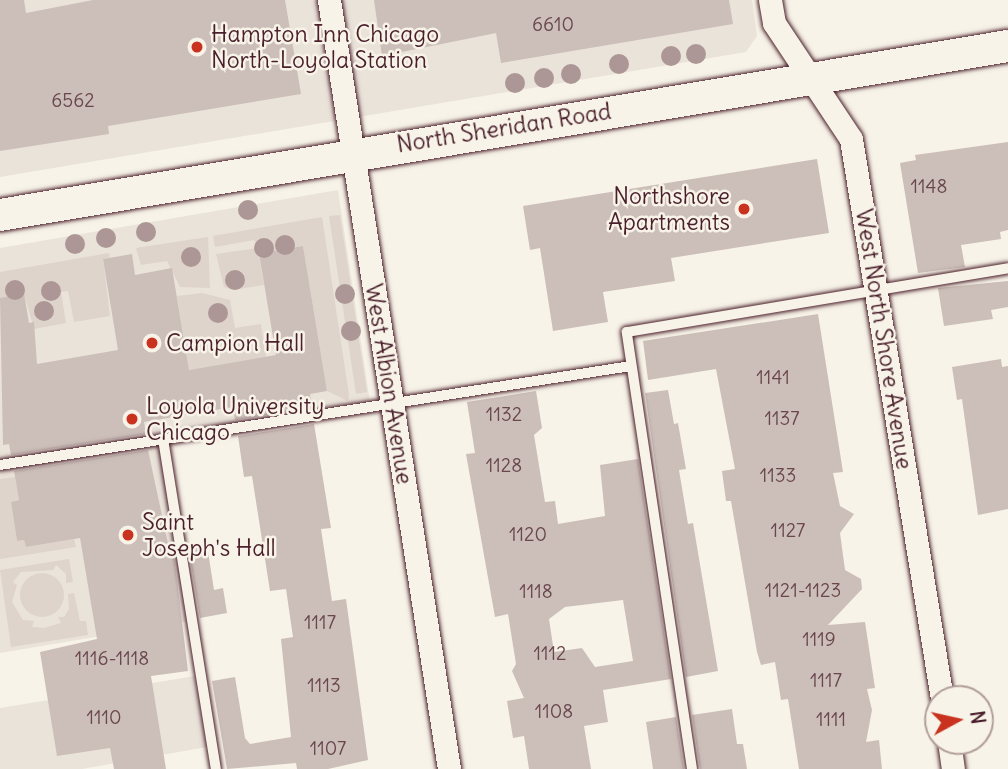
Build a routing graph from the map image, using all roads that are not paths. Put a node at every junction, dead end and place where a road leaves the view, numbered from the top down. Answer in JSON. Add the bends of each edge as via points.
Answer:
{"nodes":[{"id":1,"x":329,"y":0,"type":"edge"},
{"id":2,"x":770,"y":0,"type":"edge"},
{"id":3,"x":1008,"y":46,"type":"edge"},
{"id":4,"x":810,"y":77,"type":"junction"},
{"id":5,"x":354,"y":153,"type":"junction"},
{"id":6,"x":0,"y":215,"type":"edge"},
{"id":7,"x":1008,"y":268,"type":"edge"},
{"id":8,"x":876,"y":290,"type":"junction"},
{"id":9,"x":631,"y":366,"type":"junction"},
{"id":10,"x":392,"y":403,"type":"junction"},
{"id":11,"x":163,"y":439,"type":"junction"},
{"id":12,"x":0,"y":465,"type":"edge"},
{"id":13,"x":940,"y":685,"type":"edge"},
{"id":14,"x":216,"y":769,"type":"edge"},
{"id":15,"x":449,"y":769,"type":"edge"},
{"id":16,"x":692,"y":769,"type":"edge"}],
"edges":[{"from":1,"to":5,"type":"street","name":"West Albion Avenue"},
{"from":2,"to":4,"type":"street","name":"West North Shore Avenue","via":[[774,23]]},
{"from":3,"to":4,"type":"main road","name":"North Sheridan Road"},
{"from":4,"to":5,"type":"main road","name":"North Sheridan Road"},
{"from":4,"to":8,"type":"street","name":"West North Shore Avenue","via":[[851,139]]},
{"from":5,"to":6,"type":"main road","name":"North Sheridan Road"},
{"from":5,"to":10,"type":"street","name":"West Albion Avenue"},
{"from":7,"to":8,"type":"lane"},
{"from":8,"to":9,"type":"lane","via":[[626,332]]},
{"from":8,"to":13,"type":"street","name":"West North Shore Avenue"},
{"from":9,"to":10,"type":"lane"},
{"from":9,"to":16,"type":"lane"},
{"from":10,"to":11,"type":"lane"},
{"from":10,"to":15,"type":"street","name":"West Albion Avenue"},
{"from":11,"to":12,"type":"lane"},
{"from":11,"to":14,"type":"lane"}]}
